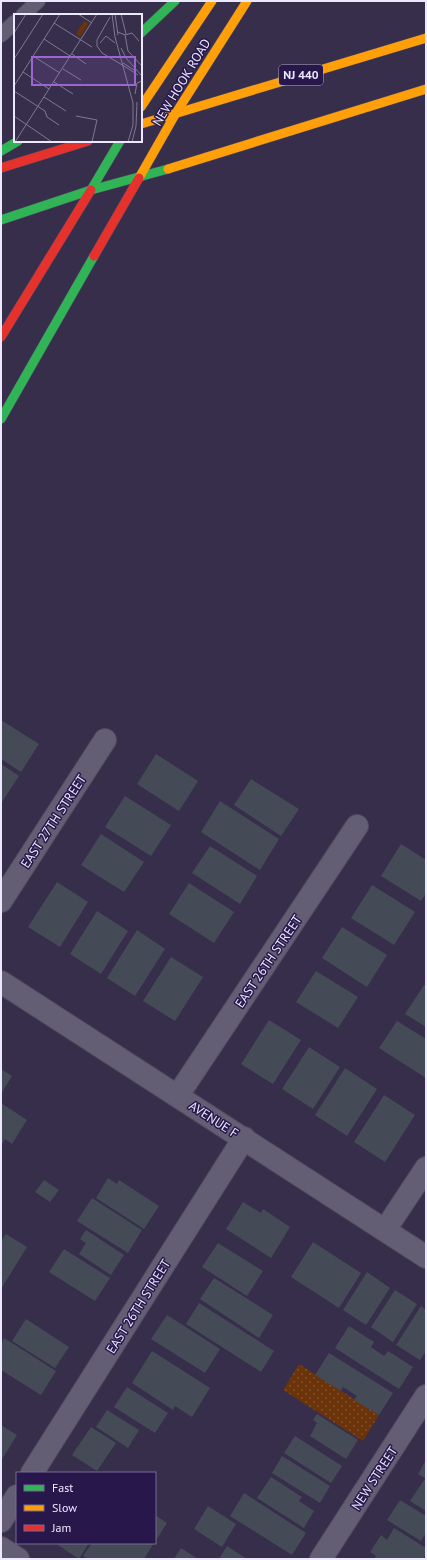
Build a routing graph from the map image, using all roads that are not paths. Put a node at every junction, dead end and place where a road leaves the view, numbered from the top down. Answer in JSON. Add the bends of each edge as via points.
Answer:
{"nodes":[{"id":1,"x":38,"y":1,"type":"edge"},
{"id":2,"x":175,"y":1,"type":"edge"},
{"id":3,"x":212,"y":1,"type":"edge"},
{"id":4,"x":247,"y":1,"type":"edge"},
{"id":5,"x":24,"y":14,"type":"edge"},
{"id":6,"x":14,"y":23,"type":"edge"},
{"id":7,"x":142,"y":32,"type":"edge"},
{"id":8,"x":1,"y":35,"type":"edge"},
{"id":9,"x":426,"y":38,"type":"edge"},
{"id":10,"x":426,"y":88,"type":"edge"},
{"id":11,"x":142,"y":106,"type":"edge"},
{"id":12,"x":176,"y":113,"type":"junction"},
{"id":13,"x":142,"y":124,"type":"edge"},
{"id":14,"x":16,"y":142,"type":"edge"},
{"id":15,"x":85,"y":142,"type":"edge"},
{"id":16,"x":119,"y":142,"type":"edge"},
{"id":17,"x":1,"y":151,"type":"edge"},
{"id":18,"x":1,"y":168,"type":"edge"},
{"id":19,"x":139,"y":178,"type":"junction"},
{"id":20,"x":91,"y":190,"type":"junction"},
{"id":21,"x":1,"y":221,"type":"edge"},
{"id":22,"x":1,"y":337,"type":"edge"},
{"id":23,"x":1,"y":419,"type":"edge"},
{"id":24,"x":105,"y":740,"type":"dead end"},
{"id":25,"x":357,"y":826,"type":"dead end"},
{"id":26,"x":1,"y":901,"type":"edge"},
{"id":27,"x":1,"y":982,"type":"edge"},
{"id":28,"x":178,"y":1095,"type":"junction"},
{"id":29,"x":244,"y":1138,"type":"junction"},
{"id":30,"x":426,"y":1168,"type":"edge"},
{"id":31,"x":385,"y":1230,"type":"junction"},
{"id":32,"x":426,"y":1257,"type":"edge"},
{"id":33,"x":426,"y":1396,"type":"edge"},
{"id":34,"x":33,"y":1472,"type":"edge"},
{"id":35,"x":16,"y":1498,"type":"edge"},
{"id":36,"x":1,"y":1521,"type":"edge"},
{"id":37,"x":1,"y":1548,"type":"edge"},
{"id":38,"x":18,"y":1559,"type":"edge"},
{"id":39,"x":321,"y":1559,"type":"edge"}],
"edges":[{"from":1,"to":5,"type":"lane"},
{"from":2,"to":7,"type":"main road"},
{"from":3,"to":11,"type":"main road","name":"NEW HOOK ROAD"},
{"from":4,"to":12,"type":"main road","name":"NEW HOOK ROAD"},
{"from":6,"to":8,"type":"lane"},
{"from":9,"to":12,"type":"main road","number":"NJ 440"},
{"from":10,"to":19,"type":"main road"},
{"from":12,"to":13,"type":"main road","number":"NJ 440"},
{"from":12,"to":19,"type":"main road","name":"NEW HOOK ROAD"},
{"from":14,"to":17,"type":"main road"},
{"from":15,"to":18,"type":"main road"},
{"from":16,"to":20,"type":"main road"},
{"from":19,"to":20,"type":"main road"},
{"from":19,"to":23,"type":"main road","name":"NEW HOOK ROAD"},
{"from":20,"to":21,"type":"main road"},
{"from":20,"to":22,"type":"main road"},
{"from":24,"to":26,"type":"street","name":"EAST 27TH STREET"},
{"from":25,"to":28,"type":"street","name":"EAST 26TH STREET"},
{"from":27,"to":28,"type":"street","name":"AVENUE F"},
{"from":28,"to":29,"type":"street","name":"AVENUE F"},
{"from":29,"to":31,"type":"street","name":"AVENUE F"},
{"from":29,"to":34,"type":"street","name":"EAST 26TH STREET"},
{"from":30,"to":31,"type":"street"},
{"from":31,"to":32,"type":"street","name":"AVENUE F"},
{"from":33,"to":39,"type":"street","name":"NEW STREET"},
{"from":35,"to":36,"type":"street"},
{"from":37,"to":38,"type":"street"}]}
